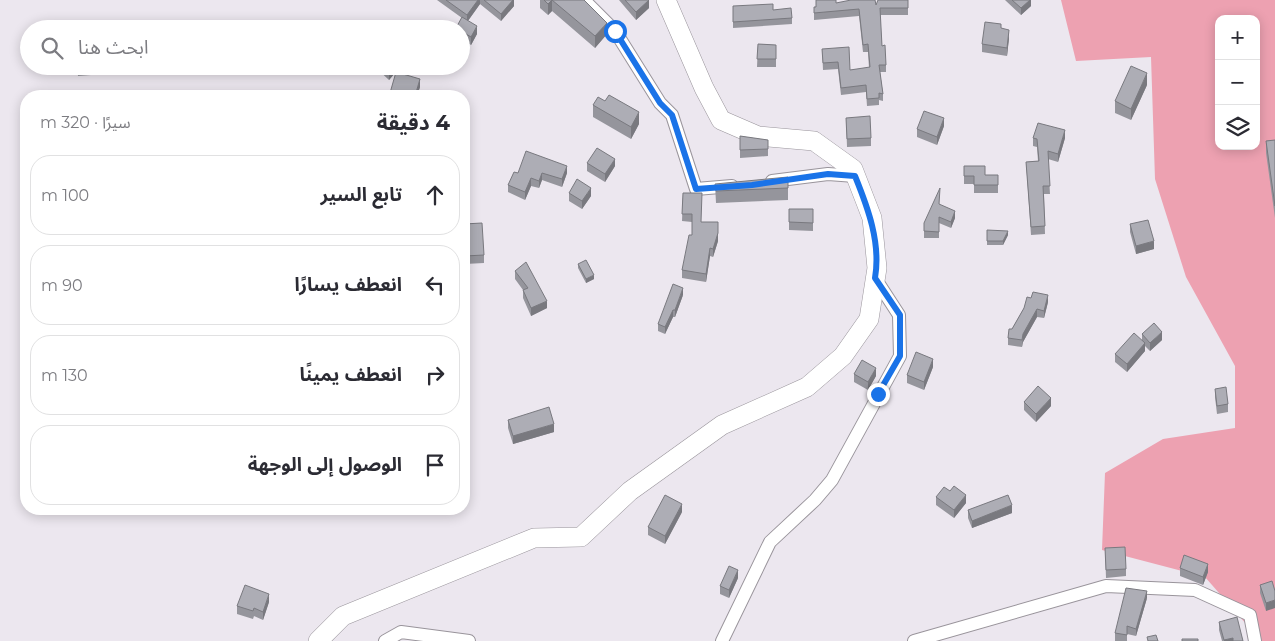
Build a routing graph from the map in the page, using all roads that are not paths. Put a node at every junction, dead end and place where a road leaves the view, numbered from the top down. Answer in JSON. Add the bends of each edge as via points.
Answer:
{"nodes":[{"id":1,"x":584,"y":0,"type":"edge"},
{"id":2,"x":666,"y":0,"type":"edge"},
{"id":3,"x":855,"y":176,"type":"junction"},
{"id":4,"x":760,"y":183,"type":"edge"},
{"id":5,"x":743,"y":185,"type":"edge"},
{"id":6,"x":875,"y":278,"type":"junction"},
{"id":7,"x":318,"y":641,"type":"edge"},
{"id":8,"x":385,"y":641,"type":"edge"},
{"id":9,"x":469,"y":641,"type":"edge"},
{"id":10,"x":722,"y":641,"type":"edge"},
{"id":11,"x":914,"y":641,"type":"edge"},
{"id":12,"x":1256,"y":641,"type":"edge"}],
"edges":[{"from":1,"to":5,"type":"street","via":[[615,31],[660,103],[672,115],[696,189]]},
{"from":2,"to":3,"type":"main road","via":[[721,120],[758,136],[814,141],[853,170]]},
{"from":3,"to":4,"type":"street","via":[[828,174]]},
{"from":3,"to":6,"type":"main road","via":[[872,218]]},
{"from":6,"to":7,"type":"main road","via":[[869,319],[843,356],[807,387],[722,425],[630,491],[581,537],[534,538],[343,616]]},
{"from":6,"to":10,"type":"street","via":[[900,315],[900,356],[832,480],[770,542]]},
{"from":8,"to":9,"type":"street","via":[[401,632]]},
{"from":11,"to":12,"type":"street","via":[[1106,586],[1194,590],[1250,615]]}]}
